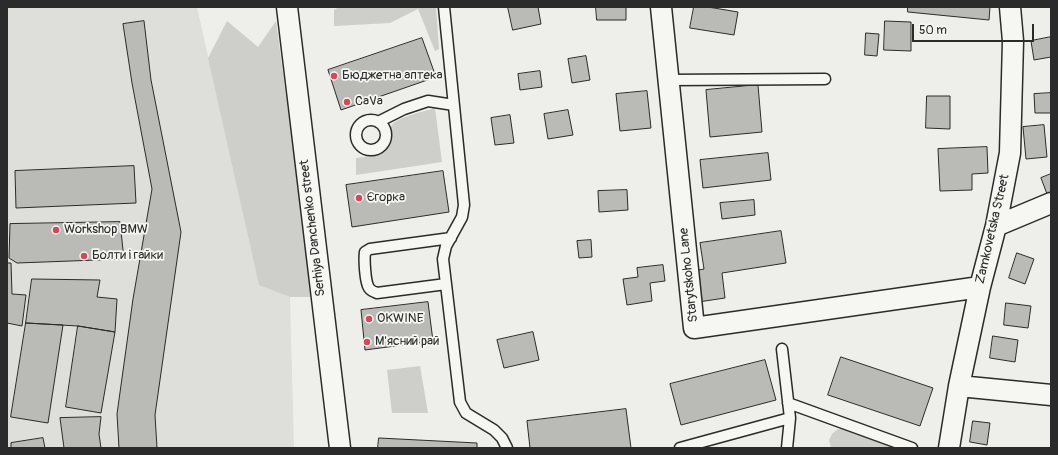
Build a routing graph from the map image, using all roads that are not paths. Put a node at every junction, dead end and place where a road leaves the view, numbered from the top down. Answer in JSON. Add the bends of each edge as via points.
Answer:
{"nodes":[{"id":1,"x":286,"y":7,"type":"edge"},
{"id":2,"x":444,"y":7,"type":"edge"},
{"id":3,"x":661,"y":7,"type":"edge"},
{"id":4,"x":1010,"y":7,"type":"edge"},
{"id":5,"x":825,"y":79,"type":"dead end"},
{"id":6,"x":668,"y":80,"type":"junction"},
{"id":7,"x":454,"y":105,"type":"junction"},
{"id":8,"x":378,"y":122,"type":"dead end"},
{"id":9,"x":1051,"y":203,"type":"edge"},
{"id":10,"x":996,"y":226,"type":"junction"},
{"id":11,"x":451,"y":238,"type":"junction"},
{"id":12,"x":446,"y":284,"type":"junction"},
{"id":13,"x":980,"y":287,"type":"junction"},
{"id":14,"x":782,"y":349,"type":"dead end"},
{"id":15,"x":959,"y":386,"type":"junction"},
{"id":16,"x":1051,"y":395,"type":"edge"},
{"id":17,"x":788,"y":403,"type":"junction"},
{"id":18,"x":790,"y":418,"type":"junction"},
{"id":19,"x":340,"y":448,"type":"edge"},
{"id":20,"x":507,"y":448,"type":"edge"},
{"id":21,"x":680,"y":448,"type":"edge"},
{"id":22,"x":787,"y":448,"type":"edge"},
{"id":23,"x":912,"y":448,"type":"edge"},
{"id":24,"x":949,"y":448,"type":"edge"}],
"edges":[{"from":1,"to":19,"type":"street","name":"Serhiya Danchenko street"},
{"from":2,"to":7,"type":"lane"},
{"from":3,"to":6,"type":"street","name":"Starytskoho Lane"},
{"from":4,"to":10,"type":"street","name":"Zamkovetska Street","via":[[1013,41],[1010,153]]},
{"from":5,"to":6,"type":"lane"},
{"from":6,"to":13,"type":"street","name":"Starytskoho Lane","via":[[694,328]]},
{"from":7,"to":8,"type":"lane","via":[[428,101]]},
{"from":7,"to":11,"type":"lane","via":[[464,206],[462,217]]},
{"from":9,"to":10,"type":"street"},
{"from":10,"to":13,"type":"street","name":"Zamkovetska Street"},
{"from":11,"to":12,"type":"lane","via":[[443,259]]},
{"from":11,"to":12,"type":"lane","via":[[370,248],[365,252],[364,258],[368,287],[372,292]]},
{"from":12,"to":20,"type":"lane","via":[[460,402],[466,413],[494,430]]},
{"from":13,"to":15,"type":"street","name":"Zamkovetska Street"},
{"from":14,"to":17,"type":"lane"},
{"from":15,"to":16,"type":"street"},
{"from":15,"to":24,"type":"street","name":"Zamkovetska Street"},
{"from":17,"to":18,"type":"lane"},
{"from":17,"to":23,"type":"lane"},
{"from":18,"to":21,"type":"lane"},
{"from":18,"to":22,"type":"lane"}]}
